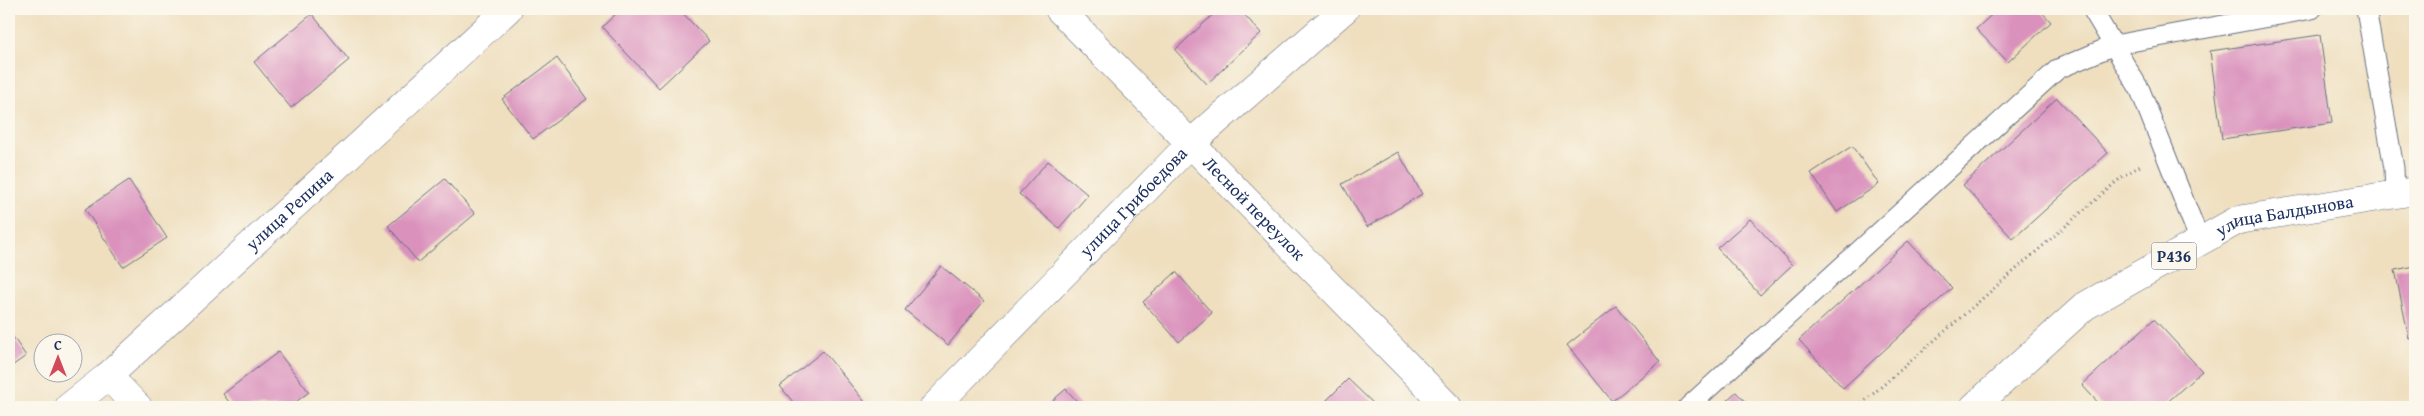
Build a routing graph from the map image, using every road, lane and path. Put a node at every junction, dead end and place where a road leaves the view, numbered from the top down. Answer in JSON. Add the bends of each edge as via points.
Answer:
{"nodes":[{"id":1,"x":508,"y":9,"type":"edge"},
{"id":2,"x":1059,"y":9,"type":"edge"},
{"id":3,"x":1345,"y":9,"type":"edge"},
{"id":4,"x":2092,"y":9,"type":"edge"},
{"id":5,"x":2312,"y":9,"type":"edge"},
{"id":6,"x":2366,"y":9,"type":"edge"},
{"id":7,"x":2114,"y":45,"type":"junction"},
{"id":8,"x":1191,"y":143,"type":"junction"},
{"id":9,"x":2165,"y":153,"type":"junction"},
{"id":10,"x":2405,"y":193,"type":"edge"},
{"id":11,"x":2200,"y":241,"type":"junction"},
{"id":12,"x":108,"y":376,"type":"junction"},
{"id":13,"x":69,"y":407,"type":"edge"},
{"id":14,"x":138,"y":407,"type":"edge"},
{"id":15,"x":934,"y":407,"type":"edge"},
{"id":16,"x":1448,"y":407,"type":"edge"},
{"id":17,"x":1688,"y":407,"type":"edge"},
{"id":18,"x":1858,"y":407,"type":"edge"},
{"id":19,"x":1974,"y":407,"type":"edge"}],
"edges":[{"from":1,"to":12,"type":"street","name":"улица Репина"},
{"from":2,"to":8,"type":"street","name":"Лесной переулок"},
{"from":3,"to":8,"type":"street","name":"улица Грибоедова"},
{"from":4,"to":7,"type":"lane"},
{"from":5,"to":7,"type":"lane"},
{"from":6,"to":10,"type":"lane","via":[[2394,168]]},
{"from":7,"to":9,"type":"lane","via":[[2140,90]]},
{"from":7,"to":17,"type":"lane","via":[[2058,68]]},
{"from":8,"to":15,"type":"street","name":"улица Грибоедова"},
{"from":8,"to":16,"type":"street","name":"Лесной переулок"},
{"from":9,"to":11,"type":"lane"},
{"from":9,"to":18,"type":"path","via":[[2122,176]]},
{"from":10,"to":11,"type":"street","name":"улица Балдынова","number":"P436","via":[[2238,220]]},
{"from":11,"to":19,"type":"street","name":"улица Балдынова","number":"P436","via":[[2085,306]]},
{"from":12,"to":13,"type":"street","name":"улица Репина"},
{"from":12,"to":14,"type":"street"}]}
